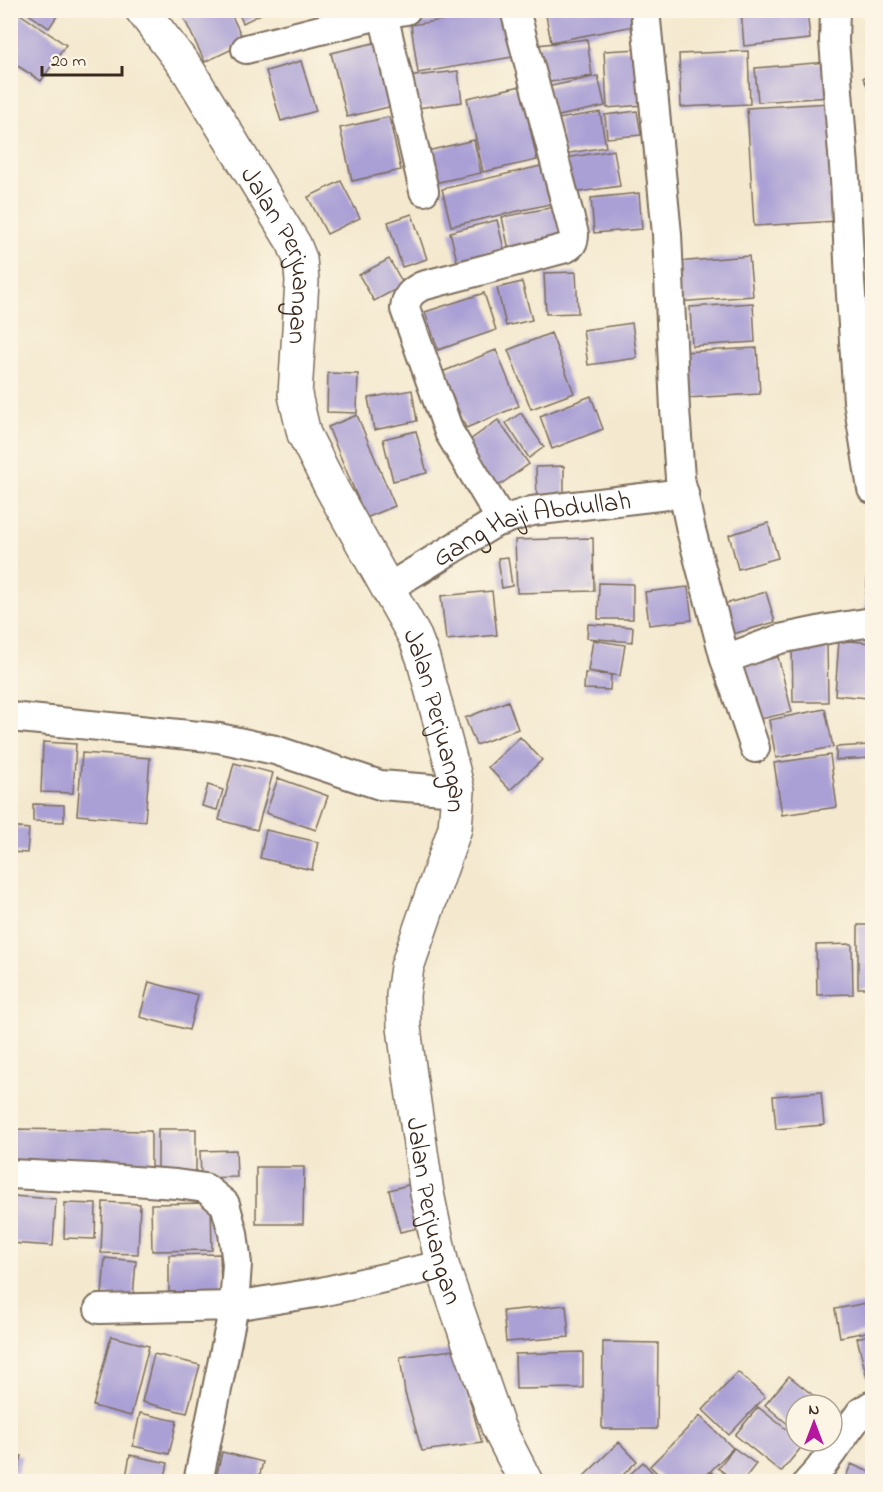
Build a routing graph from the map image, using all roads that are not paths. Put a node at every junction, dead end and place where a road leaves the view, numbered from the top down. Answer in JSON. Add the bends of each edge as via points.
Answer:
{"nodes":[{"id":1,"x":142,"y":10,"type":"edge"},
{"id":2,"x":516,"y":10,"type":"edge"},
{"id":3,"x":645,"y":10,"type":"edge"},
{"id":4,"x":835,"y":10,"type":"edge"},
{"id":5,"x":394,"y":12,"type":"edge"},
{"id":6,"x":246,"y":49,"type":"dead end"},
{"id":7,"x":424,"y":191,"type":"dead end"},
{"id":8,"x":873,"y":489,"type":"edge"},
{"id":9,"x":684,"y":493,"type":"junction"},
{"id":10,"x":501,"y":521,"type":"junction"},
{"id":11,"x":388,"y":588,"type":"junction"},
{"id":12,"x":873,"y":622,"type":"edge"},
{"id":13,"x":725,"y":659,"type":"junction"},
{"id":14,"x":10,"y":717,"type":"edge"},
{"id":15,"x":755,"y":748,"type":"dead end"},
{"id":16,"x":458,"y":791,"type":"junction"},
{"id":17,"x":10,"y":1174,"type":"edge"},
{"id":18,"x":442,"y":1265,"type":"junction"},
{"id":19,"x":234,"y":1306,"type":"junction"},
{"id":20,"x":99,"y":1309,"type":"dead end"},
{"id":21,"x":873,"y":1405,"type":"edge"},
{"id":22,"x":198,"y":1482,"type":"edge"},
{"id":23,"x":526,"y":1482,"type":"edge"},
{"id":24,"x":808,"y":1482,"type":"edge"}],
"edges":[{"from":1,"to":11,"type":"street","name":"Jalan Perjuangan","via":[[188,70],[294,244],[302,281],[295,395],[304,435]]},
{"from":2,"to":10,"type":"street","via":[[574,234],[573,243],[422,286],[408,296],[405,309],[449,432]]},
{"from":3,"to":9,"type":"street","via":[[667,234],[680,478]]},
{"from":4,"to":8,"type":"street","via":[[858,401]]},
{"from":5,"to":6,"type":"street"},
{"from":5,"to":7,"type":"street"},
{"from":9,"to":10,"type":"street","name":"Gang Haji Abdullah","via":[[532,512]]},
{"from":9,"to":13,"type":"street"},
{"from":10,"to":11,"type":"street","name":"Gang Haji Abdullah"},
{"from":11,"to":16,"type":"street","name":"Jalan Perjuangan","via":[[423,657]]},
{"from":12,"to":13,"type":"street","via":[[780,639]]},
{"from":13,"to":15,"type":"street"},
{"from":14,"to":16,"type":"street","via":[[219,738],[275,750],[380,785]]},
{"from":16,"to":18,"type":"street","name":"Jalan Perjuangan","via":[[454,828],[407,967],[403,995],[425,1181]]},
{"from":17,"to":19,"type":"street","via":[[205,1188],[225,1204],[233,1233],[237,1264]]},
{"from":18,"to":19,"type":"street","via":[[321,1292]]},
{"from":18,"to":23,"type":"street","name":"Jalan Perjuangan","via":[[498,1427]]},
{"from":19,"to":20,"type":"street"},
{"from":19,"to":22,"type":"street"},
{"from":21,"to":24,"type":"street","via":[[861,1412]]}]}
